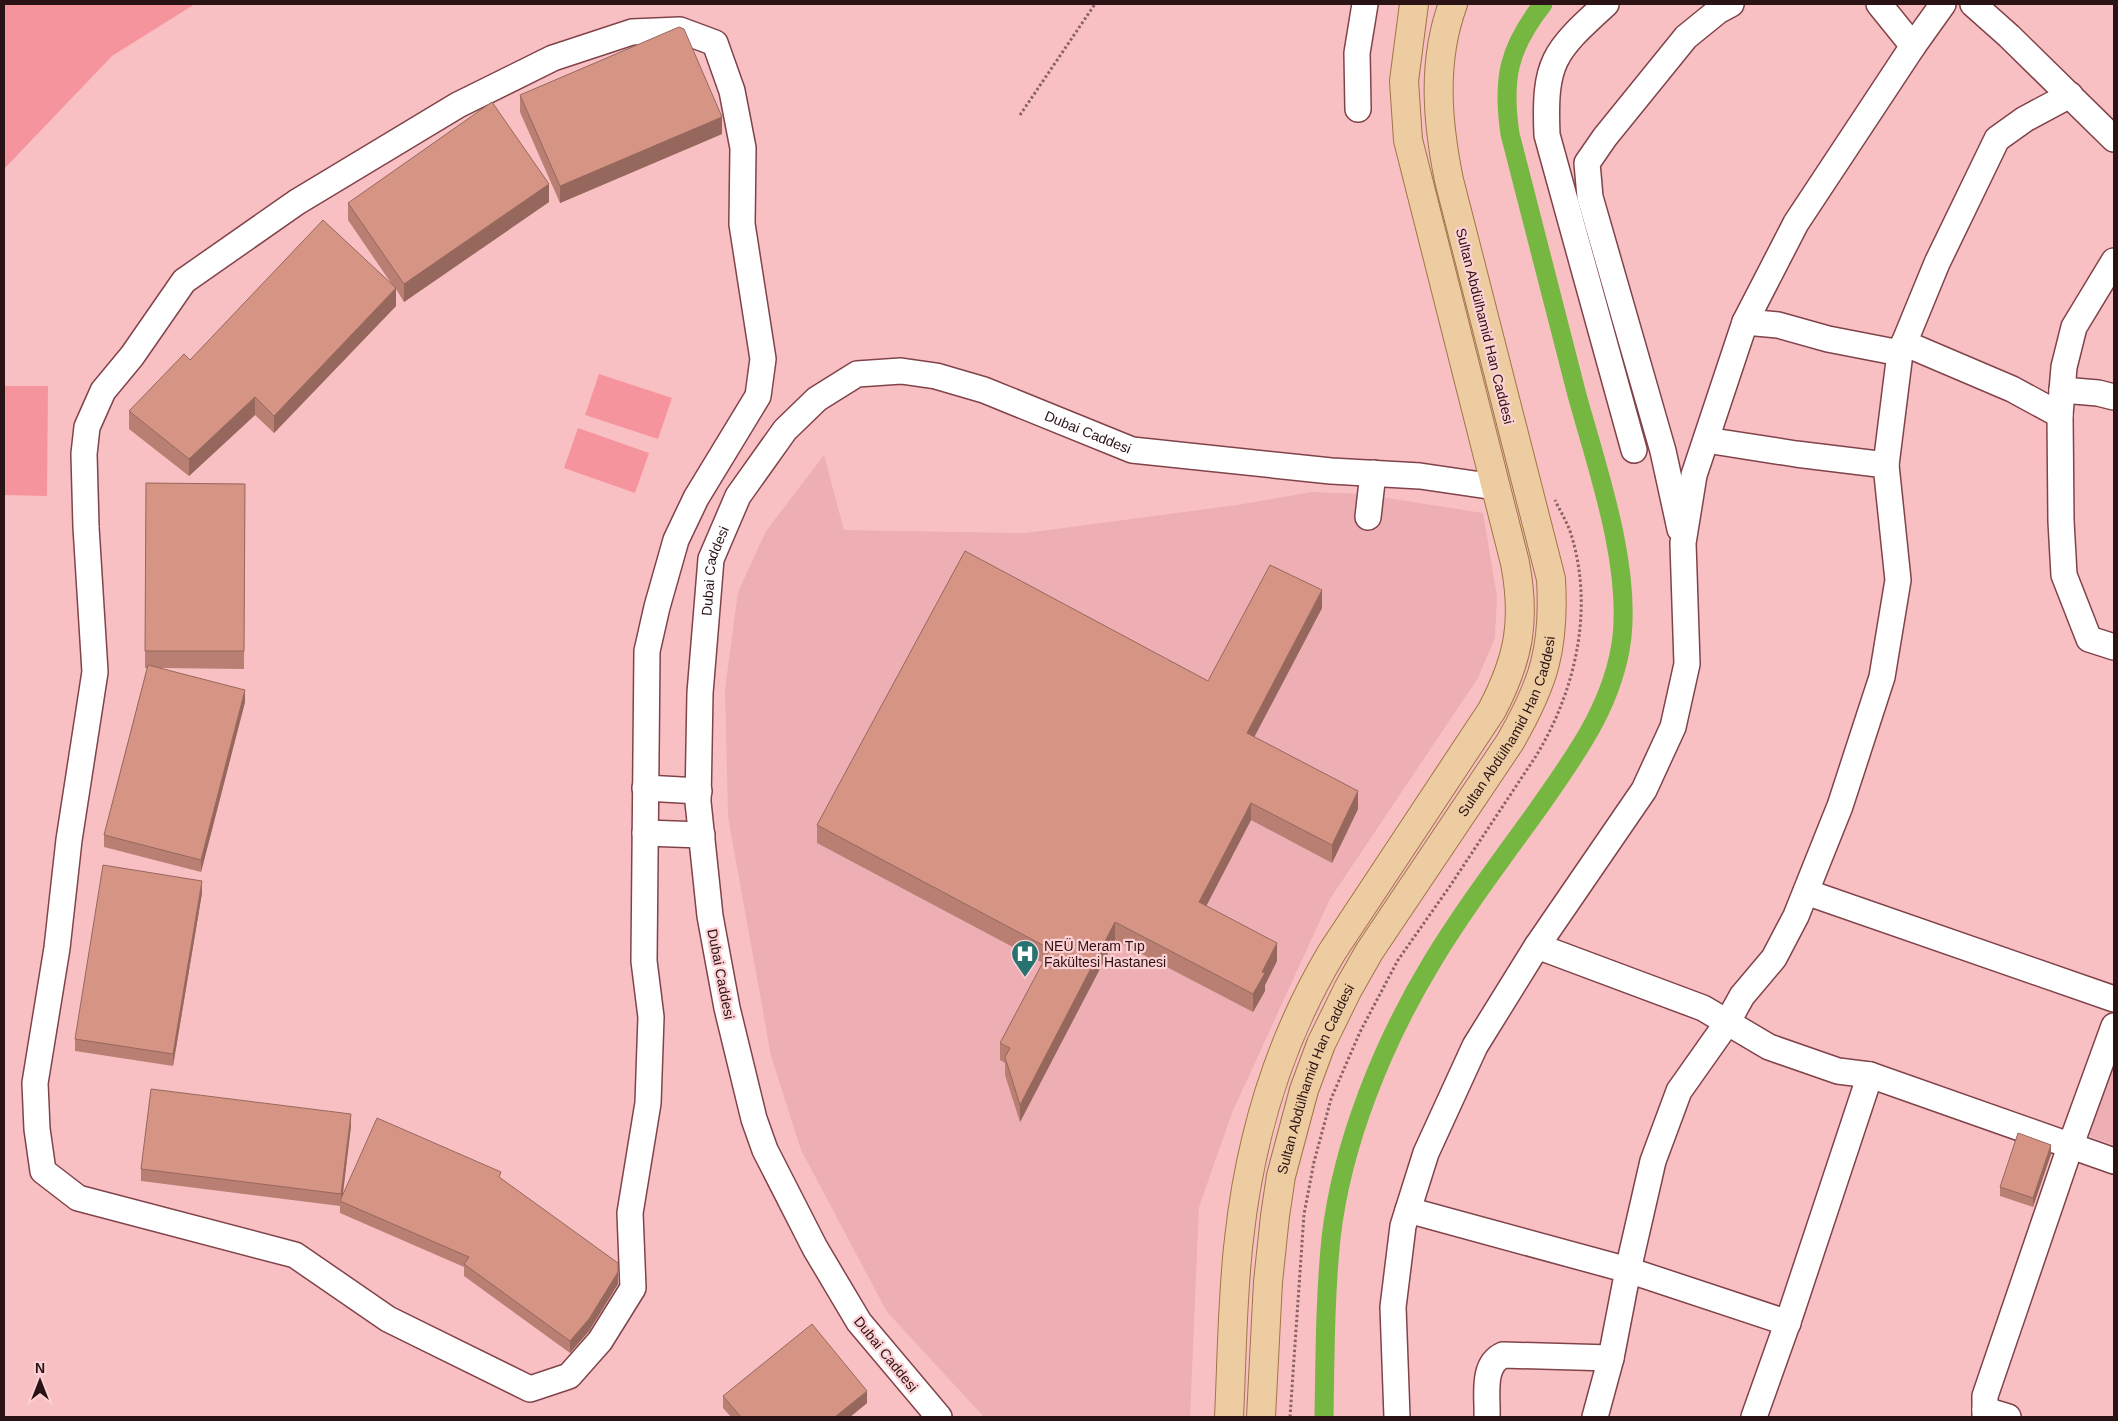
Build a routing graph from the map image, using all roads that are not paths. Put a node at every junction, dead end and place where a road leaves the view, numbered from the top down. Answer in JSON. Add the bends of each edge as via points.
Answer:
{"nodes":[{"id":1,"x":1365,"y":4,"type":"edge"},
{"id":2,"x":1414,"y":4,"type":"edge"},
{"id":3,"x":1453,"y":4,"type":"edge"},
{"id":4,"x":1606,"y":4,"type":"edge"},
{"id":5,"x":1731,"y":4,"type":"edge"},
{"id":6,"x":1879,"y":4,"type":"edge"},
{"id":7,"x":1944,"y":4,"type":"edge"},
{"id":8,"x":1973,"y":4,"type":"edge"},
{"id":9,"x":1913,"y":46,"type":"junction"},
{"id":10,"x":2070,"y":95,"type":"junction"},
{"id":11,"x":1358,"y":109,"type":"dead end"},
{"id":12,"x":2112,"y":132,"type":"edge"},
{"id":13,"x":2114,"y":261,"type":"edge"},
{"id":14,"x":1745,"y":322,"type":"junction"},
{"id":15,"x":1902,"y":348,"type":"junction"},
{"id":16,"x":2062,"y":390,"type":"junction"},
{"id":17,"x":2114,"y":397,"type":"edge"},
{"id":18,"x":2060,"y":415,"type":"junction"},
{"id":19,"x":1706,"y":440,"type":"junction"},
{"id":20,"x":1634,"y":450,"type":"dead end"},
{"id":21,"x":1886,"y":465,"type":"junction"},
{"id":22,"x":1373,"y":473,"type":"junction"},
{"id":23,"x":1496,"y":487,"type":"junction"},
{"id":24,"x":1368,"y":517,"type":"dead end"},
{"id":25,"x":1683,"y":543,"type":"junction"},
{"id":26,"x":2114,"y":647,"type":"edge"},
{"id":27,"x":645,"y":788,"type":"junction"},
{"id":28,"x":698,"y":790,"type":"junction"},
{"id":29,"x":645,"y":833,"type":"junction"},
{"id":30,"x":702,"y":835,"type":"junction"},
{"id":31,"x":1806,"y":892,"type":"junction"},
{"id":32,"x":1537,"y":946,"type":"junction"},
{"id":33,"x":2114,"y":999,"type":"edge"},
{"id":34,"x":1727,"y":1023,"type":"junction"},
{"id":35,"x":2114,"y":1026,"type":"edge"},
{"id":36,"x":1870,"y":1075,"type":"junction"},
{"id":37,"x":2070,"y":1147,"type":"junction"},
{"id":38,"x":2114,"y":1161,"type":"edge"},
{"id":39,"x":1408,"y":1210,"type":"junction"},
{"id":40,"x":1628,"y":1270,"type":"junction"},
{"id":41,"x":1788,"y":1323,"type":"junction"},
{"id":42,"x":1611,"y":1358,"type":"junction"},
{"id":43,"x":1985,"y":1413,"type":"edge"},
{"id":44,"x":939,"y":1417,"type":"edge"},
{"id":45,"x":1229,"y":1417,"type":"edge"},
{"id":46,"x":1261,"y":1417,"type":"edge"},
{"id":47,"x":1397,"y":1417,"type":"edge"},
{"id":48,"x":1487,"y":1417,"type":"edge"},
{"id":49,"x":1595,"y":1417,"type":"edge"},
{"id":50,"x":1754,"y":1417,"type":"edge"},
{"id":51,"x":2008,"y":1417,"type":"edge"}],
"edges":[{"from":1,"to":11,"type":"street","via":[[1356,53]]},
{"from":2,"to":23,"type":"main road","name":"Sultan Abdülhamid Han Caddesi","via":[[1404,81],[1408,140]]},
{"from":3,"to":46,"type":"main road","name":"Sultan Abdülhamid Han Caddesi","via":[[1441,49],[1439,115],[1442,148],[1551,579],[1550,649],[1542,681],[1528,711],[1369,952],[1321,1044],[1304,1090],[1280,1184],[1270,1259]]},
{"from":4,"to":20,"type":"street","via":[[1562,46],[1551,68],[1546,97],[1547,135]]},
{"from":5,"to":25,"type":"street","via":[[1686,37],[1587,163],[1590,197],[1663,451]]},
{"from":6,"to":9,"type":"street"},
{"from":7,"to":9,"type":"street"},
{"from":8,"to":10,"type":"street"},
{"from":9,"to":14,"type":"street","via":[[1796,223]]},
{"from":10,"to":12,"type":"street"},
{"from":10,"to":15,"type":"street","via":[[2025,119],[1997,139],[1937,263]]},
{"from":13,"to":16,"type":"street","via":[[2074,327]]},
{"from":14,"to":15,"type":"street","via":[[1778,324],[1828,339]]},
{"from":14,"to":19,"type":"street"},
{"from":15,"to":18,"type":"street","via":[[2012,389]]},
{"from":15,"to":21,"type":"street"},
{"from":16,"to":17,"type":"street"},
{"from":16,"to":18,"type":"street"},
{"from":18,"to":26,"type":"street","via":[[2064,575],[2089,639]]},
{"from":19,"to":21,"type":"street"},
{"from":19,"to":25,"type":"street","via":[[1694,475]]},
{"from":21,"to":31,"type":"street","via":[[1898,580],[1882,677],[1840,806]]},
{"from":22,"to":23,"type":"street","name":"Dubai Caddesi"},
{"from":22,"to":24,"type":"street"},
{"from":22,"to":28,"type":"street","name":"Dubai Caddesi","via":[[1132,450],[984,390],[936,376],[901,371],[857,374],[817,399],[785,430],[738,496],[711,559],[700,693]]},
{"from":23,"to":45,"type":"main road","name":"Sultan Abdülhamid Han Caddesi","via":[[1520,592],[1521,620],[1515,657],[1488,717],[1317,976],[1290,1034],[1267,1097],[1242,1212]]},
{"from":25,"to":32,"type":"street","via":[[1687,664],[1673,727],[1644,790]]},
{"from":27,"to":28,"type":"street"},
{"from":27,"to":29,"type":"street"},
{"from":27,"to":29,"type":"street","via":[[647,651],[656,607],[676,540],[696,498],[758,396],[763,359],[742,224],[743,148],[732,91],[714,43],[680,30],[632,32],[553,58],[458,105],[297,202],[184,281],[132,356],[102,391],[87,427],[84,454],[95,672],[35,1083],[43,1171],[78,1198],[294,1255],[388,1319],[530,1389],[569,1376],[600,1341],[633,1288],[630,1213],[648,1103],[651,1017],[644,961]]},
{"from":28,"to":30,"type":"street","name":"Dubai Caddesi"},
{"from":29,"to":30,"type":"street"},
{"from":30,"to":44,"type":"street","name":"Dubai Caddesi","via":[[710,916],[727,1008],[754,1119],[765,1150],[814,1248],[859,1322]]},
{"from":31,"to":33,"type":"street"},
{"from":31,"to":34,"type":"street","via":[[1774,958],[1742,996]]},
{"from":32,"to":34,"type":"street","via":[[1703,1008]]},
{"from":32,"to":39,"type":"street","via":[[1475,1046],[1426,1153]]},
{"from":34,"to":36,"type":"street","via":[[1769,1047],[1838,1071]]},
{"from":34,"to":40,"type":"street","via":[[1679,1091],[1653,1161]]},
{"from":35,"to":37,"type":"street"},
{"from":36,"to":37,"type":"street"},
{"from":36,"to":41,"type":"street"},
{"from":37,"to":38,"type":"street"},
{"from":37,"to":43,"type":"street","via":[[1985,1396]]},
{"from":39,"to":40,"type":"street"},
{"from":39,"to":47,"type":"street","via":[[1393,1307]]},
{"from":40,"to":41,"type":"street"},
{"from":40,"to":42,"type":"street"},
{"from":41,"to":50,"type":"street"},
{"from":42,"to":48,"type":"street","via":[[1502,1355],[1494,1359],[1489,1369]]},
{"from":42,"to":49,"type":"street"},
{"from":43,"to":51,"type":"street"}]}
